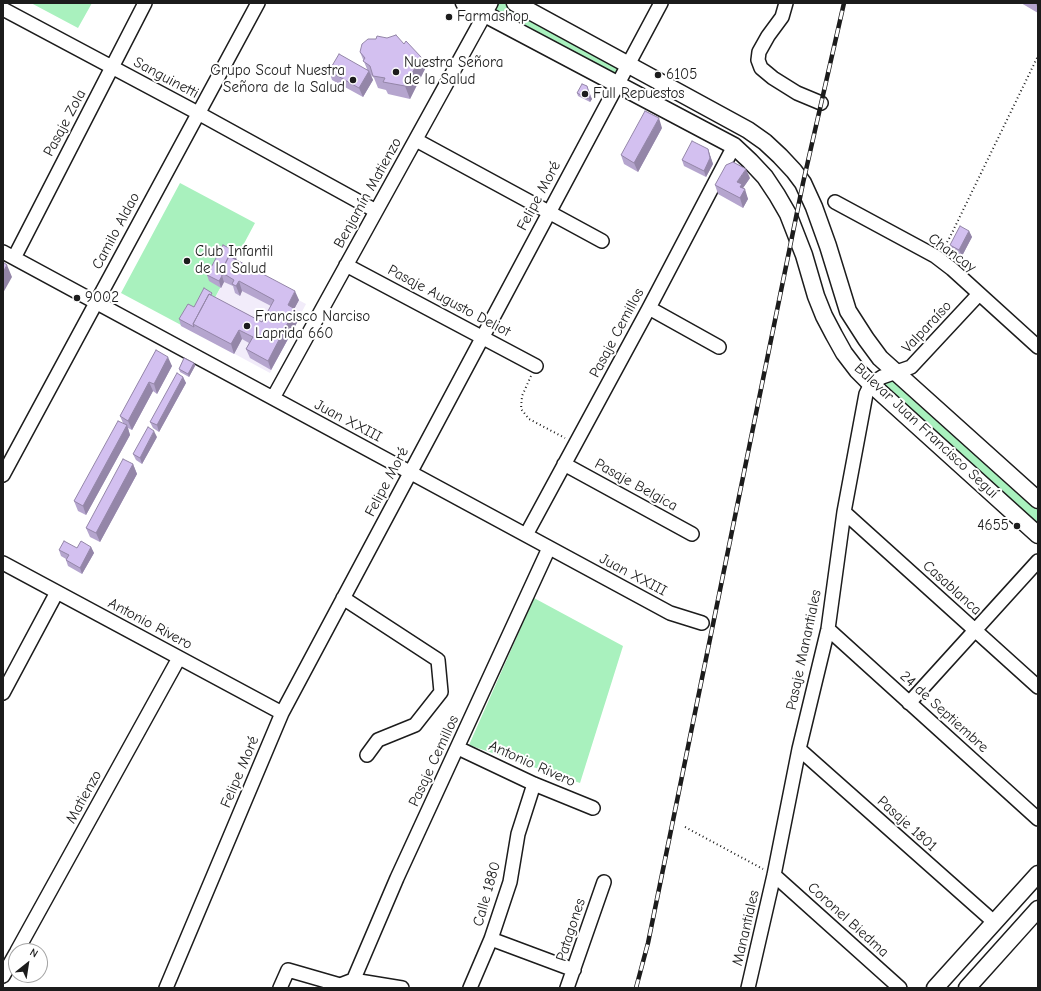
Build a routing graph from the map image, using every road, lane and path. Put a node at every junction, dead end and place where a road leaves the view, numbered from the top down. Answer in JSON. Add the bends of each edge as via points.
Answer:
{"nodes":[{"id":1,"x":145,"y":3,"type":"edge"},
{"id":2,"x":258,"y":3,"type":"edge"},
{"id":3,"x":464,"y":3,"type":"edge"},
{"id":4,"x":515,"y":3,"type":"edge"},
{"id":5,"x":661,"y":3,"type":"edge"},
{"id":6,"x":786,"y":3,"type":"edge"},
{"id":7,"x":488,"y":8,"type":"edge"},
{"id":8,"x":3,"y":9,"type":"edge"},
{"id":9,"x":1038,"y":56,"type":"edge"},
{"id":10,"x":628,"y":64,"type":"junction"},
{"id":11,"x":112,"y":68,"type":"junction"},
{"id":12,"x":617,"y":84,"type":"junction"},
{"id":13,"x":821,"y":103,"type":"dead end"},
{"id":14,"x":198,"y":113,"type":"junction"},
{"id":15,"x":416,"y":140,"type":"junction"},
{"id":16,"x":734,"y":146,"type":"junction"},
{"id":17,"x":835,"y":202,"type":"dead end"},
{"id":18,"x":376,"y":211,"type":"junction"},
{"id":19,"x":549,"y":212,"type":"junction"},
{"id":20,"x":602,"y":241,"type":"dead end"},
{"id":21,"x":8,"y":255,"type":"edge"},
{"id":22,"x":935,"y":256,"type":"junction"},
{"id":23,"x":346,"y":264,"type":"junction"},
{"id":24,"x":979,"y":294,"type":"junction"},
{"id":25,"x":96,"y":303,"type":"junction"},
{"id":26,"x":649,"y":308,"type":"junction"},
{"id":27,"x":482,"y":337,"type":"junction"},
{"id":28,"x":719,"y":347,"type":"dead end"},
{"id":29,"x":1038,"y":347,"type":"edge"},
{"id":30,"x":536,"y":366,"type":"joint"},
{"id":31,"x":897,"y":373,"type":"junction"},
{"id":32,"x":871,"y":384,"type":"junction"},
{"id":33,"x":273,"y":398,"type":"junction"},
{"id":34,"x":575,"y":444,"type":"junction"},
{"id":35,"x":564,"y":464,"type":"junction"},
{"id":36,"x":410,"y":472,"type":"junction"},
{"id":37,"x":3,"y":475,"type":"edge"},
{"id":38,"x":1038,"y":500,"type":"edge"},
{"id":39,"x":844,"y":512,"type":"junction"},
{"id":40,"x":692,"y":534,"type":"dead end"},
{"id":41,"x":526,"y":535,"type":"junction"},
{"id":42,"x":1038,"y":535,"type":"edge"},
{"id":43,"x":549,"y":548,"type":"junction"},
{"id":44,"x":1038,"y":561,"type":"edge"},
{"id":45,"x":3,"y":563,"type":"edge"},
{"id":46,"x":57,"y":592,"type":"junction"},
{"id":47,"x":343,"y":598,"type":"junction"},
{"id":48,"x":702,"y":623,"type":"dead end"},
{"id":49,"x":828,"y":629,"type":"junction"},
{"id":50,"x":975,"y":630,"type":"junction"},
{"id":51,"x":179,"y":658,"type":"junction"},
{"id":52,"x":1038,"y":687,"type":"edge"},
{"id":53,"x":3,"y":693,"type":"edge"},
{"id":54,"x":909,"y":703,"type":"junction"},
{"id":55,"x":282,"y":713,"type":"junction"},
{"id":56,"x":458,"y":748,"type":"junction"},
{"id":57,"x":798,"y":749,"type":"junction"},
{"id":58,"x":367,"y":755,"type":"dead end"},
{"id":59,"x":534,"y":784,"type":"junction"},
{"id":60,"x":593,"y":808,"type":"dead end"},
{"id":61,"x":1038,"y":819,"type":"edge"},
{"id":62,"x":685,"y":827,"type":"dead end"},
{"id":63,"x":1038,"y":874,"type":"edge"},
{"id":64,"x":774,"y":875,"type":"junction"},
{"id":65,"x":604,"y":882,"type":"dead end"},
{"id":66,"x":1038,"y":909,"type":"edge"},
{"id":67,"x":994,"y":922,"type":"junction"},
{"id":68,"x":491,"y":939,"type":"junction"},
{"id":69,"x":21,"y":943,"type":"edge"},
{"id":70,"x":8,"y":967,"type":"edge"},
{"id":71,"x":574,"y":970,"type":"junction"},
{"id":72,"x":3,"y":976,"type":"edge"},
{"id":73,"x":352,"y":984,"type":"edge"},
{"id":74,"x":166,"y":988,"type":"edge"},
{"id":75,"x":280,"y":988,"type":"edge"},
{"id":76,"x":402,"y":988,"type":"edge"},
{"id":77,"x":470,"y":988,"type":"edge"},
{"id":78,"x":568,"y":988,"type":"edge"},
{"id":79,"x":748,"y":988,"type":"edge"},
{"id":80,"x":900,"y":988,"type":"edge"},
{"id":81,"x":935,"y":988,"type":"edge"},
{"id":82,"x":967,"y":988,"type":"edge"}],
"edges":[{"from":1,"to":11,"type":"street","name":"Pasaje Zola"},
{"from":2,"to":14,"type":"street","name":"Camilo Aldao"},
{"from":3,"to":7,"type":"main road","name":"Bulevar Juan Francisco Seguí"},
{"from":4,"to":10,"type":"main road","name":"Bulevar Juan Francisco Seguí"},
{"from":5,"to":10,"type":"street","name":"Felipe Moré"},
{"from":6,"to":13,"type":"street","via":[[782,17],[759,52],[760,68],[797,93]]},
{"from":7,"to":12,"type":"main road","name":"Bulevar Juan Francisco Seguí"},
{"from":7,"to":15,"type":"street","name":"Benjamín Matienzo"},
{"from":8,"to":11,"type":"street","name":"Sanguinetti"},
{"from":9,"to":22,"type":"path","via":[[950,237]]},
{"from":10,"to":12,"type":"street","name":"Felipe Moré"},
{"from":10,"to":31,"type":"main road","name":"Bulevar Juan Francisco Seguí","via":[[748,130],[765,142],[794,171],[803,183],[814,207],[848,311],[880,358]]},
{"from":11,"to":14,"type":"street","name":"Sanguinetti"},
{"from":11,"to":21,"type":"street","name":"Pasaje Zola"},
{"from":12,"to":16,"type":"main road","name":"Bulevar Juan Francisco Seguí"},
{"from":12,"to":19,"type":"street","name":"Felipe Moré"},
{"from":14,"to":18,"type":"street","name":"Sanguinetti"},
{"from":14,"to":25,"type":"street","name":"Camilo Aldao"},
{"from":15,"to":18,"type":"street","name":"Benjamín Matienzo"},
{"from":15,"to":19,"type":"street"},
{"from":16,"to":26,"type":"street","name":"Pasaje Cemillos"},
{"from":16,"to":32,"type":"main road","name":"Bulevar Juan Francisco Seguí","via":[[765,177],[788,214],[816,296],[834,335],[853,364]]},
{"from":17,"to":22,"type":"street","name":"Chancay"},
{"from":18,"to":23,"type":"street","name":"Benjamín Matienzo"},
{"from":19,"to":20,"type":"street"},
{"from":19,"to":27,"type":"street","name":"Felipe Moré"},
{"from":21,"to":25,"type":"street","name":"Juan XXIII"},
{"from":22,"to":24,"type":"street","name":"Chancay"},
{"from":23,"to":27,"type":"street","name":"Pasaje Augusto Deliot"},
{"from":23,"to":33,"type":"street","name":"Benjamín Matienzo"},
{"from":24,"to":29,"type":"street","name":"Chancay"},
{"from":24,"to":31,"type":"street","name":"Valparaíso","via":[[911,367]]},
{"from":25,"to":33,"type":"street","name":"Juan XXIII"},
{"from":25,"to":37,"type":"street","name":"Camilo Aldao"},
{"from":26,"to":28,"type":"street"},
{"from":26,"to":34,"type":"street","name":"Pasaje Cemillos"},
{"from":27,"to":30,"type":"street","name":"Pasaje Augusto Deliot"},
{"from":27,"to":36,"type":"street","name":"Felipe Moré"},
{"from":30,"to":34,"type":"path","via":[[522,396],[521,409],[529,419]]},
{"from":31,"to":32,"type":"street","name":"Valparaíso","via":[[882,377]]},
{"from":31,"to":38,"type":"main road","name":"Bulevar Juan Francisco Seguí"},
{"from":32,"to":39,"type":"street","name":"Pasaje Manantiales","via":[[866,394]]},
{"from":32,"to":42,"type":"main road","name":"Bulevar Juan Francisco Seguí"},
{"from":33,"to":36,"type":"street","name":"Juan XXIII"},
{"from":34,"to":35,"type":"street","name":"Pasaje Cemillos"},
{"from":35,"to":40,"type":"street","name":"Pasaje Belgica"},
{"from":35,"to":41,"type":"street","name":"Pasaje Cemillos"},
{"from":36,"to":41,"type":"street","name":"Juan XXIII"},
{"from":36,"to":47,"type":"street","name":"Felipe Moré"},
{"from":39,"to":49,"type":"street","name":"Pasaje Manantiales"},
{"from":39,"to":50,"type":"street","name":"Casablanca"},
{"from":41,"to":43,"type":"street","name":"Juan XXIII"},
{"from":43,"to":48,"type":"street","name":"Juan XXIII","via":[[670,613]]},
{"from":43,"to":56,"type":"street","name":"Pasaje Cemillos"},
{"from":44,"to":50,"type":"street"},
{"from":45,"to":46,"type":"street","name":"Antonio Rivero"},
{"from":46,"to":51,"type":"street","name":"Antonio Rivero"},
{"from":46,"to":53,"type":"street"},
{"from":47,"to":55,"type":"street","name":"Felipe Moré"},
{"from":47,"to":58,"type":"street","via":[[438,660],[441,692],[415,725],[378,740]]},
{"from":49,"to":54,"type":"street","name":"24 de Septiembre"},
{"from":49,"to":57,"type":"street","name":"Pasaje Manantiales"},
{"from":50,"to":52,"type":"street","name":"Casablanca"},
{"from":50,"to":54,"type":"street"},
{"from":51,"to":55,"type":"street","name":"Antonio Rivero"},
{"from":51,"to":69,"type":"street","name":"Matienzo"},
{"from":54,"to":61,"type":"street","name":"24 de Septiembre"},
{"from":55,"to":74,"type":"street","name":"Felipe Moré"},
{"from":56,"to":59,"type":"street","name":"Antonio Rivero"},
{"from":56,"to":73,"type":"street","name":"Pasaje Cemillos","via":[[397,878]]},
{"from":57,"to":64,"type":"street","name":"Pasaje Manantiales"},
{"from":57,"to":67,"type":"street","name":"Pasaje 1801"},
{"from":59,"to":60,"type":"street","name":"Antonio Rivero"},
{"from":59,"to":68,"type":"street","name":"Calle 1880","via":[[518,834],[510,882]]},
{"from":62,"to":64,"type":"path"},
{"from":63,"to":67,"type":"main road"},
{"from":64,"to":79,"type":"street","name":"Manantiales"},
{"from":64,"to":80,"type":"street","name":"Coronel Biedma"},
{"from":65,"to":71,"type":"street","name":"Patagones"},
{"from":66,"to":82,"type":"main road"},
{"from":67,"to":81,"type":"main road"},
{"from":68,"to":71,"type":"street"},
{"from":68,"to":77,"type":"street","name":"Calle 1880"},
{"from":70,"to":72,"type":"street","name":"Matienzo"},
{"from":71,"to":78,"type":"street","name":"Patagones"},
{"from":73,"to":75,"type":"street","via":[[340,985],[288,970]]},
{"from":73,"to":76,"type":"street"}]}
